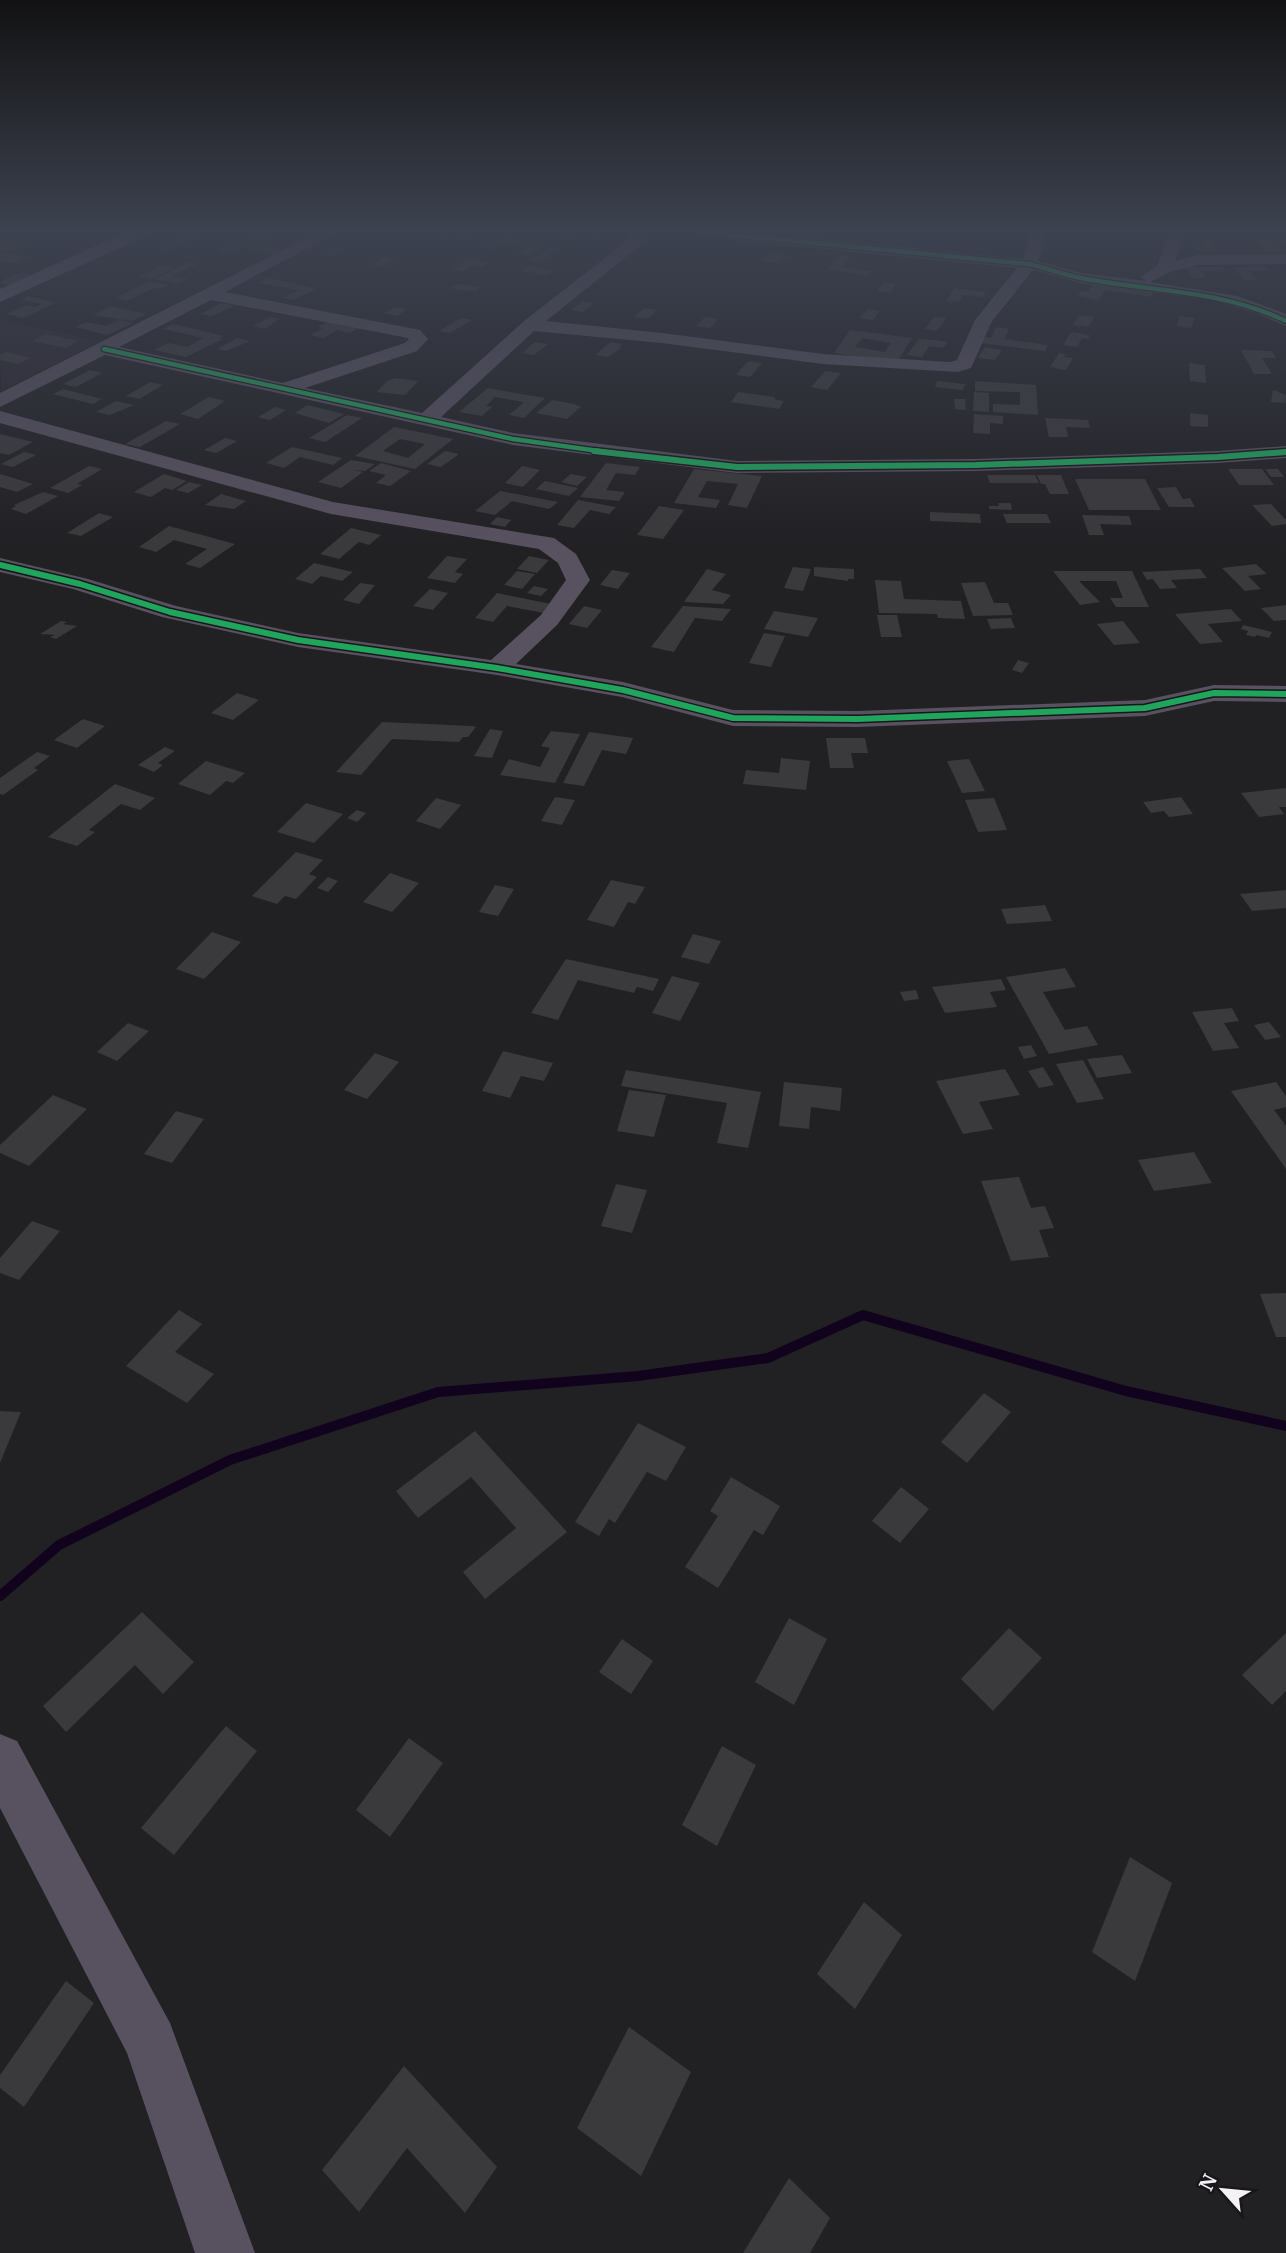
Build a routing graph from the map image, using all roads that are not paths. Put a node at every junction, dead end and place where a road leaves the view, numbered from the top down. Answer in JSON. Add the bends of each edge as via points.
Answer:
{"nodes":[{"id":1,"x":126,"y":337,"type":"edge"},
{"id":2,"x":417,"y":337,"type":"edge"},
{"id":3,"x":517,"y":337,"type":"edge"},
{"id":4,"x":653,"y":337,"type":"edge"},
{"id":5,"x":977,"y":337,"type":"edge"},
{"id":6,"x":104,"y":349,"type":"junction"},
{"id":7,"x":282,"y":389,"type":"junction"},
{"id":8,"x":0,"y":401,"type":"edge"},
{"id":9,"x":0,"y":417,"type":"edge"},
{"id":10,"x":425,"y":421,"type":"junction"},
{"id":11,"x":1286,"y":452,"type":"edge"},
{"id":12,"x":0,"y":565,"type":"edge"},
{"id":13,"x":497,"y":668,"type":"junction"},
{"id":14,"x":1286,"y":694,"type":"edge"},
{"id":15,"x":0,"y":1758,"type":"edge"},
{"id":16,"x":225,"y":2253,"type":"edge"}],
"edges":[{"from":1,"to":6,"type":"street"},
{"from":2,"to":7,"type":"street","via":[[411,347]]},
{"from":3,"to":10,"type":"street"},
{"from":4,"to":5,"type":"street","via":[[823,359],[951,368],[965,364]]},
{"from":6,"to":7,"type":"street"},
{"from":6,"to":8,"type":"street"},
{"from":7,"to":10,"type":"street"},
{"from":9,"to":13,"type":"street","via":[[331,508],[546,543],[568,559],[578,580],[549,620]]},
{"from":10,"to":11,"type":"street","via":[[526,441],[737,467],[989,465]]},
{"from":12,"to":13,"type":"street","via":[[170,612],[298,640]]},
{"from":13,"to":14,"type":"street","via":[[623,690],[733,718],[1144,708],[1214,693]]},
{"from":15,"to":16,"type":"street","via":[[151,2042]]}]}
